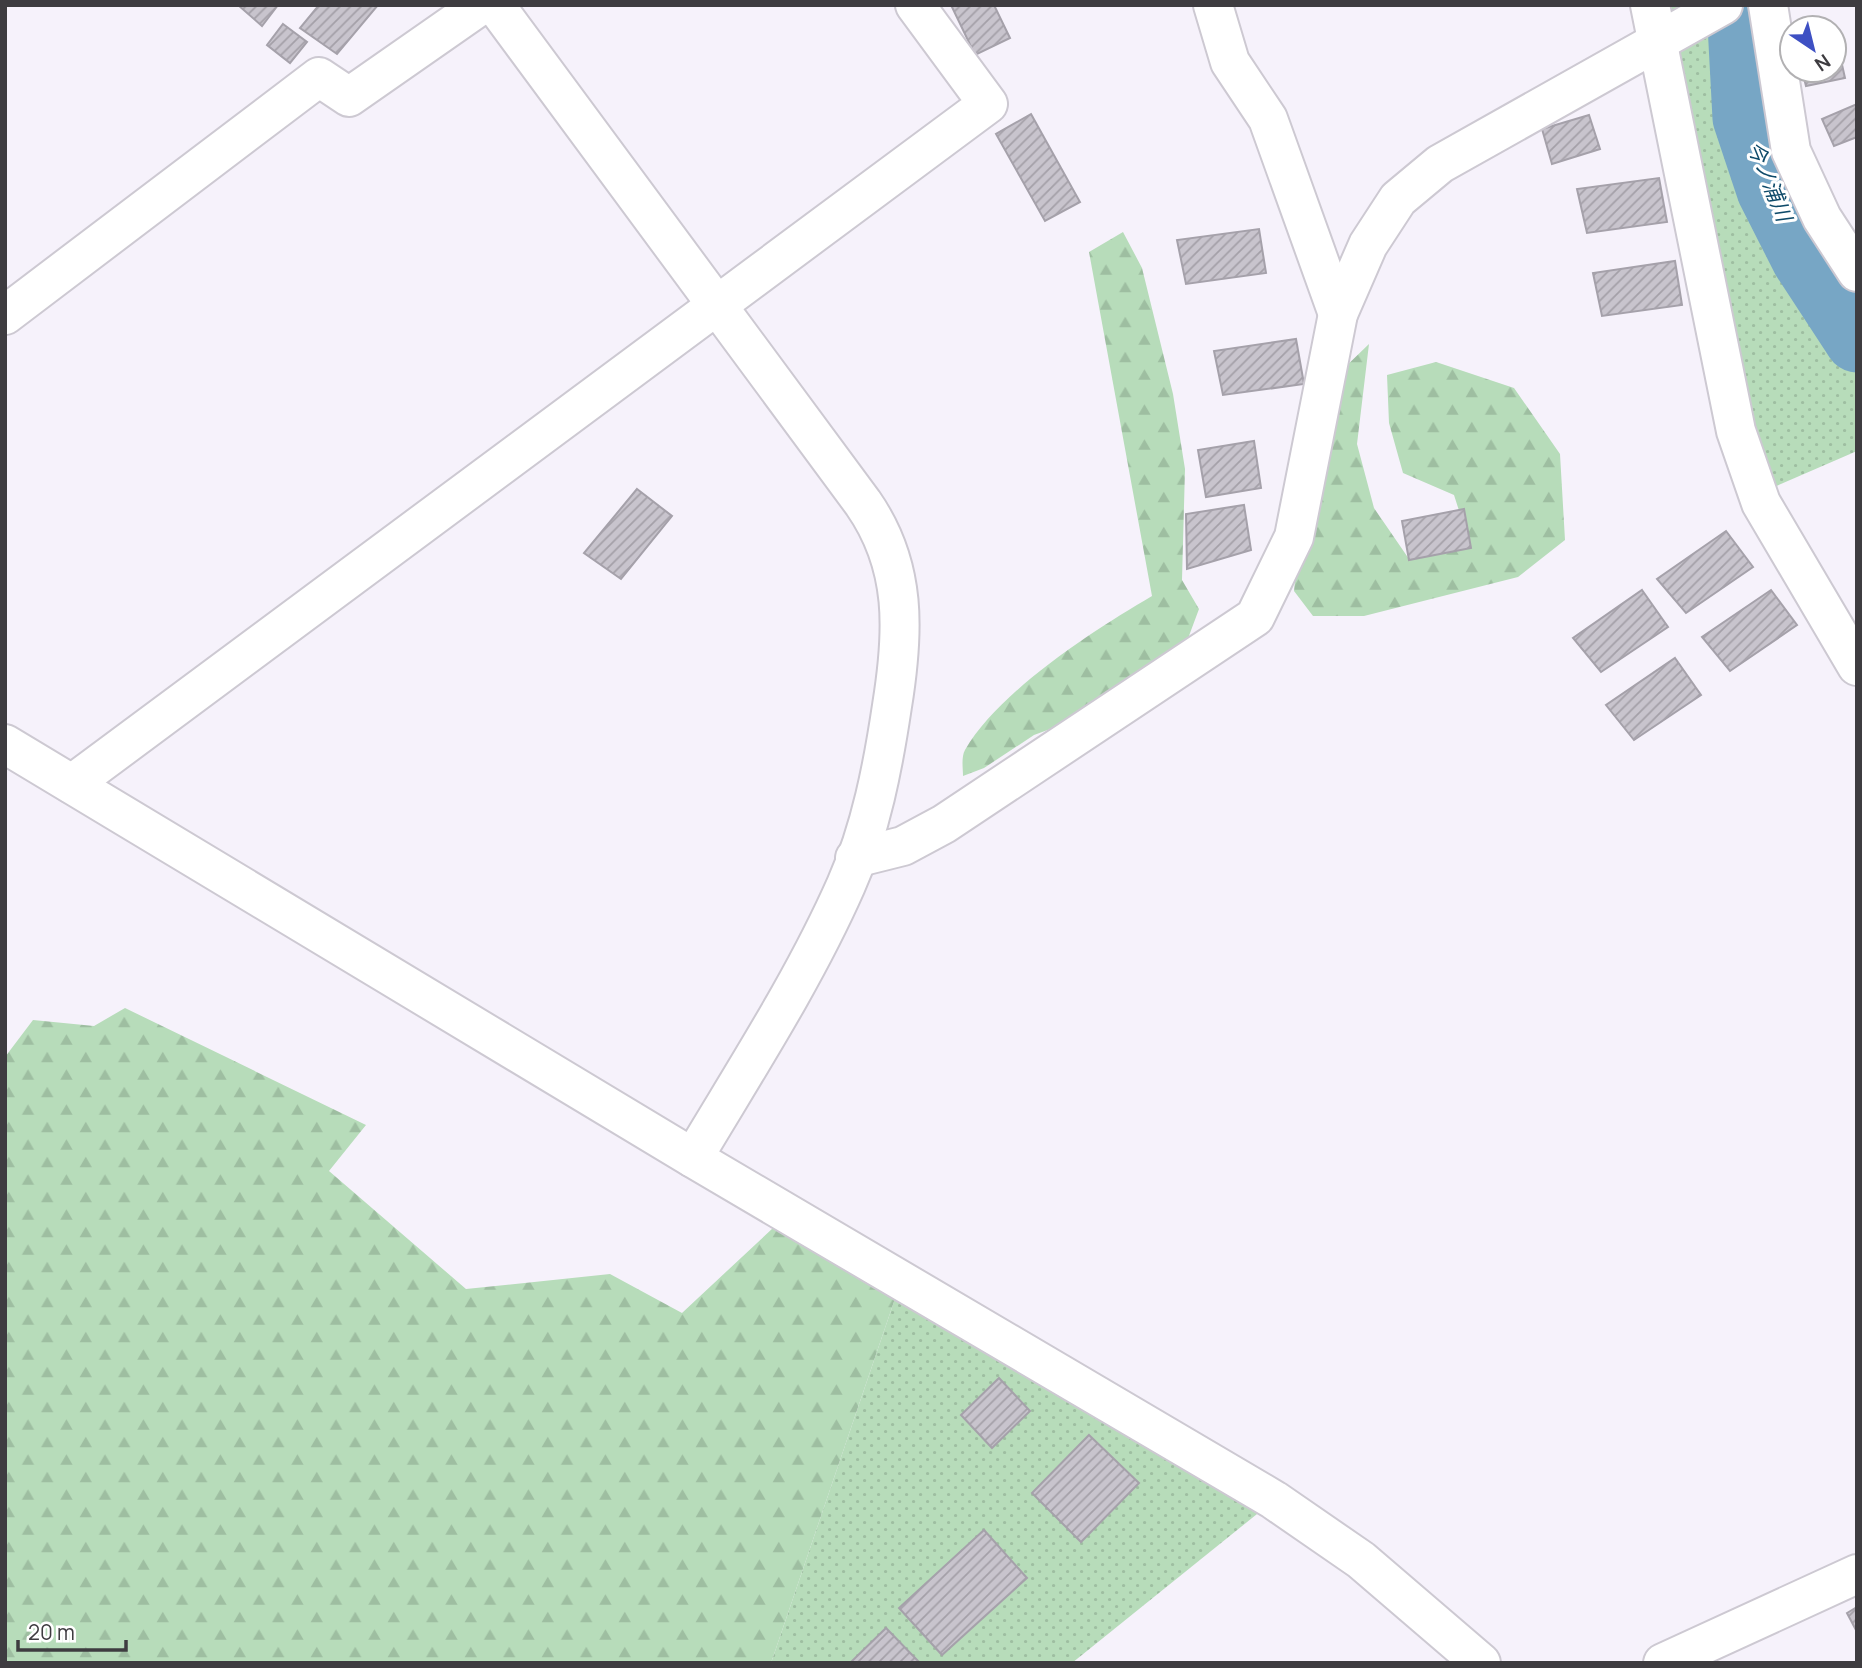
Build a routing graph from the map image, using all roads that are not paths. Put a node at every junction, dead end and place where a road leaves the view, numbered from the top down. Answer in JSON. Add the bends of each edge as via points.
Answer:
{"nodes":[{"id":1,"x":481,"y":5,"type":"edge"},
{"id":2,"x":495,"y":5,"type":"edge"},
{"id":3,"x":915,"y":5,"type":"edge"},
{"id":4,"x":1213,"y":5,"type":"edge"},
{"id":5,"x":1650,"y":5,"type":"edge"},
{"id":6,"x":1723,"y":5,"type":"edge"},
{"id":7,"x":1768,"y":5,"type":"edge"},
{"id":8,"x":1658,"y":43,"type":"junction"},
{"id":9,"x":1857,"y":272,"type":"edge"},
{"id":10,"x":717,"y":304,"type":"junction"},
{"id":11,"x":1338,"y":314,"type":"junction"},
{"id":12,"x":5,"y":315,"type":"edge"},
{"id":13,"x":1857,"y":666,"type":"edge"},
{"id":14,"x":5,"y":744,"type":"edge"},
{"id":15,"x":72,"y":784,"type":"junction"},
{"id":16,"x":855,"y":858,"type":"junction"},
{"id":17,"x":693,"y":1158,"type":"junction"},
{"id":18,"x":1857,"y":1574,"type":"edge"},
{"id":19,"x":1481,"y":1663,"type":"edge"},
{"id":20,"x":1663,"y":1663,"type":"edge"}],
"edges":[{"from":1,"to":12,"type":"street","via":[[349,97],[319,77]]},
{"from":2,"to":10,"type":"street"},
{"from":3,"to":10,"type":"street","via":[[988,104]]},
{"from":4,"to":11,"type":"street","via":[[1230,62],[1268,119]]},
{"from":5,"to":8,"type":"street"},
{"from":6,"to":8,"type":"street"},
{"from":7,"to":9,"type":"street","via":[[1791,151],[1822,218]]},
{"from":8,"to":11,"type":"street","via":[[1440,164],[1398,199],[1368,245]]},
{"from":8,"to":13,"type":"street","via":[[1736,431],[1761,503]]},
{"from":10,"to":15,"type":"street"},
{"from":10,"to":16,"type":"street","via":[[873,517],[894,563],[900,609],[899,663],[881,776]]},
{"from":11,"to":16,"type":"street","via":[[1294,537],[1255,617],[944,824],[903,846]]},
{"from":14,"to":15,"type":"street"},
{"from":15,"to":17,"type":"street"},
{"from":16,"to":17,"type":"street","via":[[805,969]]},
{"from":17,"to":19,"type":"street","via":[[1274,1500],[1360,1560]]},
{"from":18,"to":20,"type":"street"}]}
